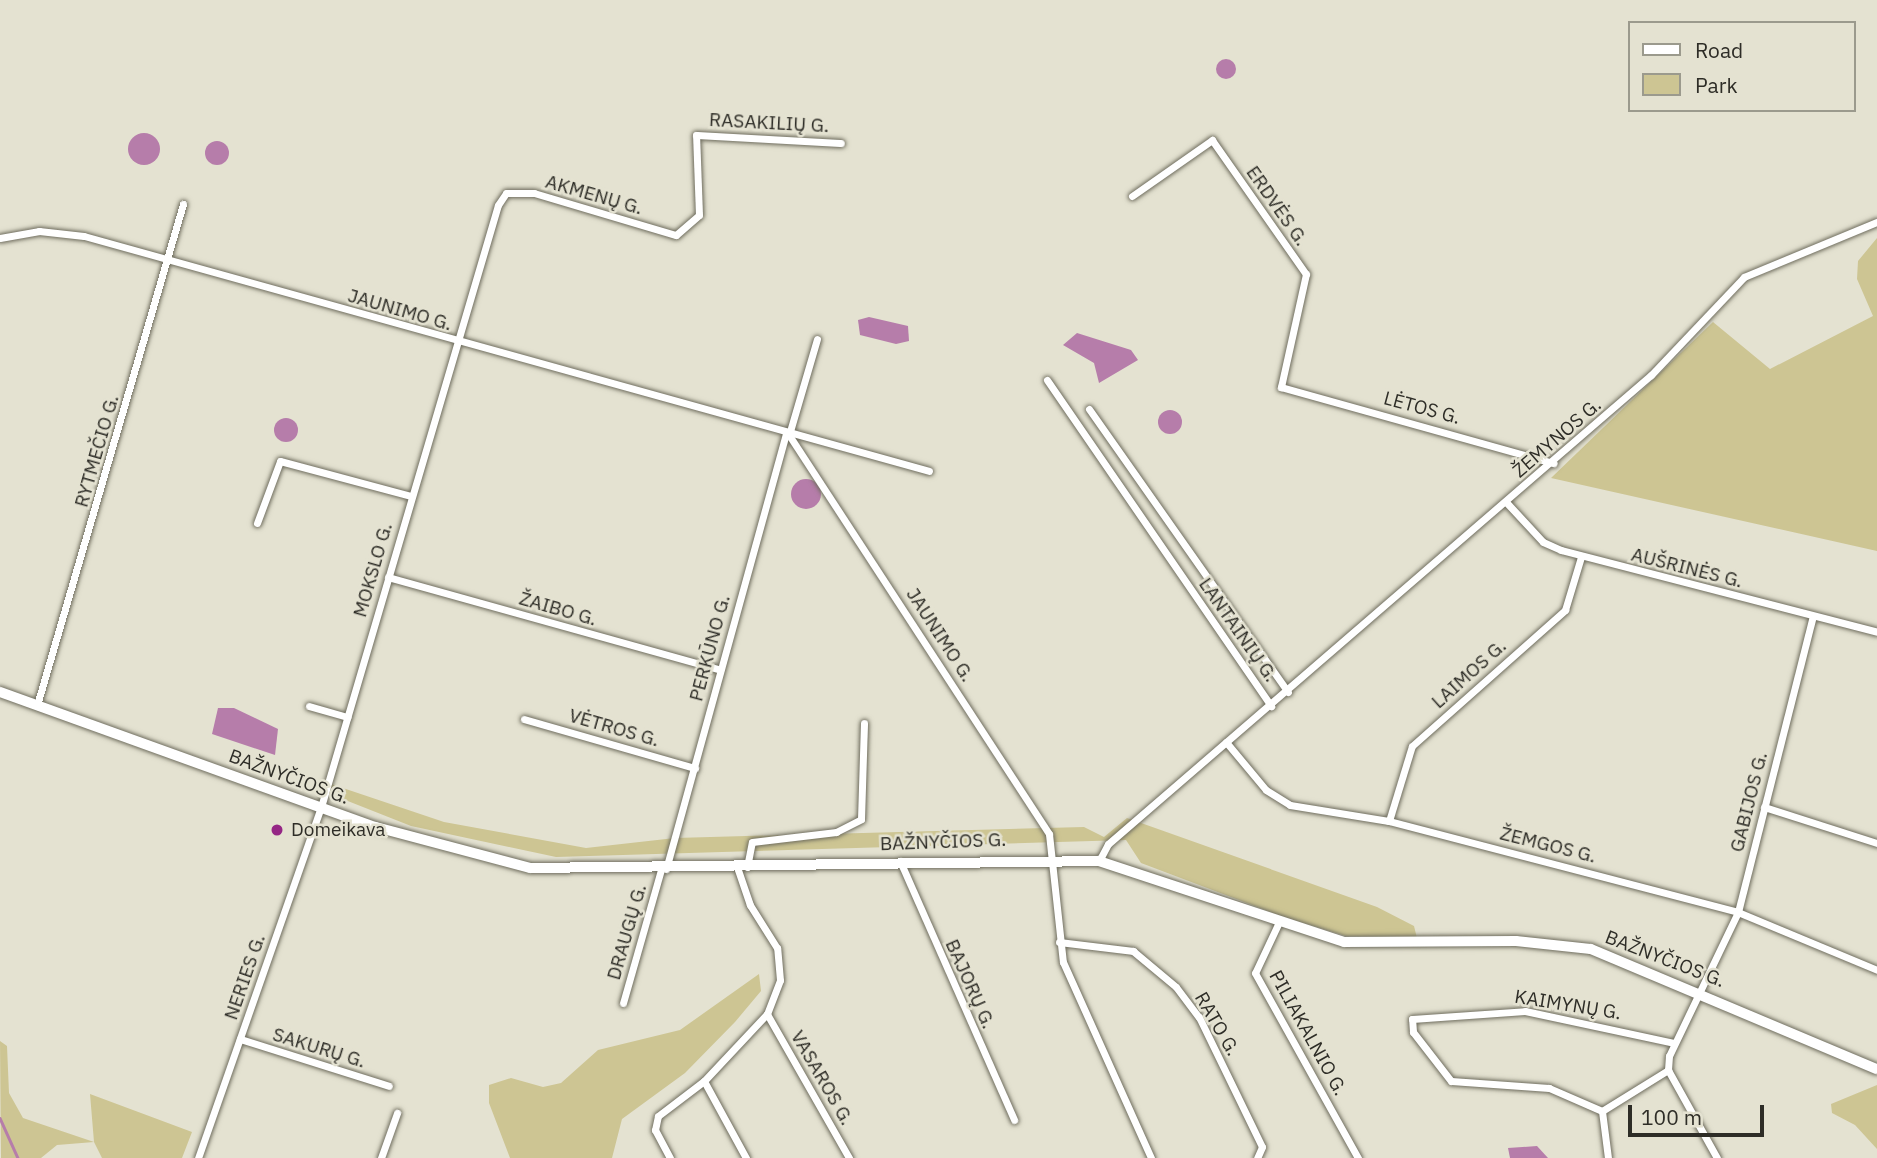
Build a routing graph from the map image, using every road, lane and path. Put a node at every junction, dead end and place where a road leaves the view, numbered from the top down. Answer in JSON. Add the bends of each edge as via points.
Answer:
{"nodes":[{"id":1,"x":696,"y":135,"type":"joint"},
{"id":2,"x":841,"y":143,"type":"dead end"},
{"id":3,"x":1132,"y":196,"type":"dead end"},
{"id":4,"x":183,"y":204,"type":"dead end"},
{"id":5,"x":1877,"y":222,"type":"edge"},
{"id":6,"x":0,"y":238,"type":"edge"},
{"id":7,"x":168,"y":258,"type":"junction"},
{"id":8,"x":817,"y":339,"type":"dead end"},
{"id":9,"x":457,"y":342,"type":"junction"},
{"id":10,"x":1046,"y":380,"type":"dead end"},
{"id":11,"x":1281,"y":387,"type":"joint"},
{"id":12,"x":1088,"y":409,"type":"dead end"},
{"id":13,"x":787,"y":435,"type":"junction"},
{"id":14,"x":1553,"y":463,"type":"junction"},
{"id":15,"x":929,"y":471,"type":"dead end"},
{"id":16,"x":411,"y":496,"type":"junction"},
{"id":17,"x":1506,"y":502,"type":"junction"},
{"id":18,"x":257,"y":523,"type":"dead end"},
{"id":19,"x":1581,"y":557,"type":"junction"},
{"id":20,"x":388,"y":578,"type":"junction"},
{"id":21,"x":1813,"y":616,"type":"junction"},
{"id":22,"x":1877,"y":632,"type":"edge"},
{"id":23,"x":720,"y":670,"type":"junction"},
{"id":24,"x":0,"y":692,"type":"edge"},
{"id":25,"x":1288,"y":692,"type":"junction"},
{"id":26,"x":37,"y":705,"type":"junction"},
{"id":27,"x":309,"y":706,"type":"dead end"},
{"id":28,"x":1271,"y":706,"type":"junction"},
{"id":29,"x":347,"y":717,"type":"junction"},
{"id":30,"x":524,"y":719,"type":"dead end"},
{"id":31,"x":864,"y":723,"type":"dead end"},
{"id":32,"x":1226,"y":742,"type":"junction"},
{"id":33,"x":695,"y":768,"type":"junction"},
{"id":34,"x":321,"y":807,"type":"junction"},
{"id":35,"x":1764,"y":807,"type":"junction"},
{"id":36,"x":1389,"y":821,"type":"junction"},
{"id":37,"x":1877,"y":843,"type":"edge"},
{"id":38,"x":1055,"y":857,"type":"junction"},
{"id":39,"x":900,"y":861,"type":"junction"},
{"id":40,"x":1099,"y":861,"type":"junction"},
{"id":41,"x":742,"y":867,"type":"junction"},
{"id":42,"x":663,"y":870,"type":"junction"},
{"id":43,"x":1738,"y":912,"type":"junction"},
{"id":44,"x":1279,"y":922,"type":"junction"},
{"id":45,"x":1059,"y":942,"type":"junction"},
{"id":46,"x":1877,"y":970,"type":"edge"},
{"id":47,"x":1703,"y":992,"type":"junction"},
{"id":48,"x":623,"y":1003,"type":"dead end"},
{"id":49,"x":766,"y":1014,"type":"junction"},
{"id":50,"x":240,"y":1039,"type":"junction"},
{"id":51,"x":1674,"y":1043,"type":"junction"},
{"id":52,"x":1877,"y":1069,"type":"edge"},
{"id":53,"x":1668,"y":1070,"type":"junction"},
{"id":54,"x":704,"y":1081,"type":"junction"},
{"id":55,"x":389,"y":1086,"type":"dead end"},
{"id":56,"x":1602,"y":1111,"type":"junction"},
{"id":57,"x":397,"y":1113,"type":"dead end"},
{"id":58,"x":1014,"y":1120,"type":"dead end"},
{"id":59,"x":198,"y":1158,"type":"edge"},
{"id":60,"x":382,"y":1158,"type":"edge"},
{"id":61,"x":670,"y":1158,"type":"edge"},
{"id":62,"x":746,"y":1158,"type":"edge"},
{"id":63,"x":849,"y":1158,"type":"edge"},
{"id":64,"x":1152,"y":1158,"type":"edge"},
{"id":65,"x":1257,"y":1158,"type":"edge"},
{"id":66,"x":1358,"y":1158,"type":"edge"},
{"id":67,"x":1608,"y":1158,"type":"edge"},
{"id":68,"x":1717,"y":1158,"type":"edge"}],
"edges":[{"from":1,"to":2,"type":"street","name":"RASAKILIŲ G."},
{"from":1,"to":9,"type":"street","name":"AKMENŲ G.","via":[[699,215],[676,235],[534,193],[506,193]]},
{"from":3,"to":11,"type":"street","name":"ERDVĖS G.","via":[[1212,140],[1306,274]]},
{"from":4,"to":7,"type":"street","name":"RYTMEČIO G."},
{"from":5,"to":14,"type":"street","name":"ŽEMYNOS G.","via":[[1744,277],[1651,375]]},
{"from":6,"to":7,"type":"street","name":"JAUNIMO G.","via":[[39,230]]},
{"from":7,"to":9,"type":"street","name":"JAUNIMO G."},
{"from":7,"to":26,"type":"street","name":"RYTMEČIO G."},
{"from":8,"to":13,"type":"street","name":"PERKŪNO G."},
{"from":9,"to":13,"type":"street","name":"JAUNIMO G."},
{"from":9,"to":16,"type":"street","name":"MOKSLO G."},
{"from":10,"to":28,"type":"street","name":"LANTAINIŲ G."},
{"from":11,"to":14,"type":"street","name":"LĖTOS G."},
{"from":12,"to":25,"type":"street"},
{"from":13,"to":15,"type":"street","name":"JAUNIMO G."},
{"from":13,"to":23,"type":"street","name":"PERKŪNO G."},
{"from":13,"to":38,"type":"street","name":"JAUNIMO G.","via":[[1043,824]]},
{"from":14,"to":17,"type":"street","name":"ŽEMYNOS G."},
{"from":16,"to":18,"type":"street","via":[[280,461]]},
{"from":16,"to":20,"type":"street","name":"MOKSLO G."},
{"from":17,"to":19,"type":"street","name":"AUŠRINĖS G.","via":[[1542,542]]},
{"from":17,"to":25,"type":"street","name":"ŽEMYNOS G."},
{"from":19,"to":21,"type":"street","name":"AUŠRINĖS G."},
{"from":19,"to":36,"type":"street","name":"LAIMOS G.","via":[[1565,610],[1412,746]]},
{"from":20,"to":23,"type":"street","name":"ŽAIBO G."},
{"from":20,"to":29,"type":"street","name":"MOKSLO G."},
{"from":21,"to":22,"type":"street","name":"AUŠRINĖS G."},
{"from":21,"to":35,"type":"street","name":"GABIJOS G."},
{"from":23,"to":33,"type":"street","name":"PERKŪNO G."},
{"from":24,"to":26,"type":"main road","name":"BAŽNYČIOS G."},
{"from":25,"to":28,"type":"street","name":"ŽEMYNOS G."},
{"from":26,"to":34,"type":"main road","name":"BAŽNYČIOS G."},
{"from":27,"to":29,"type":"street"},
{"from":28,"to":32,"type":"street","name":"LANTAINIŲ G."},
{"from":29,"to":34,"type":"street","name":"MOKSLO G."},
{"from":30,"to":33,"type":"street","name":"VĖTROS G."},
{"from":31,"to":41,"type":"street","via":[[862,819],[836,832],[752,842]]},
{"from":32,"to":36,"type":"street","name":"ŽEMGOS G.","via":[[1266,790],[1290,805]]},
{"from":32,"to":40,"type":"street","name":"LANTAINIŲ G.","via":[[1108,844]]},
{"from":33,"to":42,"type":"street","name":"PERKŪNO G."},
{"from":34,"to":42,"type":"main road","name":"BAŽNYČIOS G.","via":[[530,868]]},
{"from":34,"to":50,"type":"street","name":"NERIES G."},
{"from":35,"to":37,"type":"street"},
{"from":35,"to":43,"type":"street","name":"GABIJOS G."},
{"from":36,"to":43,"type":"street","name":"ŽEMGOS G."},
{"from":38,"to":39,"type":"main road","name":"BAŽNYČIOS G."},
{"from":38,"to":40,"type":"main road","name":"BAŽNYČIOS G."},
{"from":38,"to":45,"type":"street"},
{"from":39,"to":41,"type":"main road","name":"BAŽNYČIOS G."},
{"from":39,"to":58,"type":"street","name":"BAJORŲ G."},
{"from":40,"to":44,"type":"main road","name":"BAŽNYČIOS G."},
{"from":41,"to":42,"type":"main road","name":"BAŽNYČIOS G."},
{"from":41,"to":49,"type":"street","via":[[739,883],[777,948],[780,981]]},
{"from":42,"to":48,"type":"street","name":"DRAUGŲ G."},
{"from":43,"to":46,"type":"street","name":"ŽEMGOS G."},
{"from":43,"to":47,"type":"street","name":"GABIJOS G."},
{"from":44,"to":47,"type":"main road","name":"BAŽNYČIOS G.","via":[[1379,946],[1552,943],[1623,959]]},
{"from":44,"to":66,"type":"street","name":"PILIAKALNIO G.","via":[[1255,973]]},
{"from":45,"to":64,"type":"street","via":[[1069,979]]},
{"from":45,"to":65,"type":"street","name":"RATO G.","via":[[1133,951],[1176,987],[1199,1017],[1262,1147]]},
{"from":47,"to":51,"type":"street","name":"GABIJOS G."},
{"from":47,"to":52,"type":"main road","name":"BAŽNYČIOS G."},
{"from":49,"to":54,"type":"street"},
{"from":49,"to":63,"type":"street","name":"VASAROS G."},
{"from":50,"to":55,"type":"street","name":"SAKURŲ G."},
{"from":50,"to":59,"type":"street","name":"NERIES G."},
{"from":51,"to":53,"type":"street","name":"GABIJOS G."},
{"from":51,"to":56,"type":"street","name":"KAIMYNŲ G.","via":[[1498,1010],[1412,1019],[1429,1054],[1451,1081],[1469,1087],[1549,1088]]},
{"from":53,"to":56,"type":"street"},
{"from":53,"to":68,"type":"street"},
{"from":54,"to":61,"type":"street","via":[[658,1116],[655,1130]]},
{"from":54,"to":62,"type":"street"},
{"from":56,"to":67,"type":"street"},
{"from":57,"to":60,"type":"street"}]}
